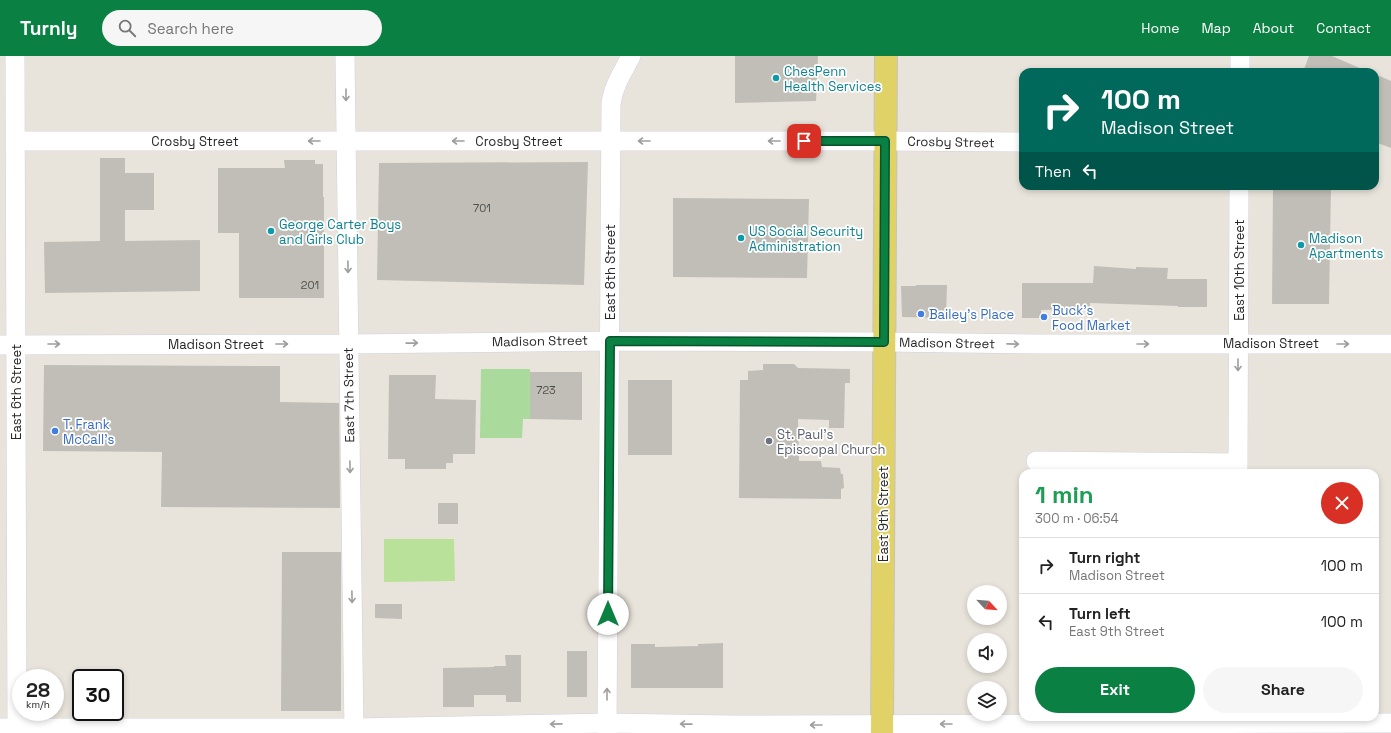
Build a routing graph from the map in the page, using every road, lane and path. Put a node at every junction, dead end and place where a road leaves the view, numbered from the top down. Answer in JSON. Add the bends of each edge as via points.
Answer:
{"nodes":[{"id":1,"x":15,"y":56,"type":"edge"},
{"id":2,"x":345,"y":56,"type":"edge"},
{"id":3,"x":631,"y":56,"type":"edge"},
{"id":4,"x":886,"y":56,"type":"edge"},
{"id":5,"x":1240,"y":56,"type":"edge"},
{"id":6,"x":1240,"y":68,"type":"edge"},
{"id":7,"x":15,"y":141,"type":"junction"},
{"id":8,"x":346,"y":141,"type":"junction"},
{"id":9,"x":611,"y":141,"type":"junction"},
{"id":10,"x":885,"y":141,"type":"junction"},
{"id":11,"x":1019,"y":142,"type":"edge"},
{"id":12,"x":1239,"y":190,"type":"edge"},
{"id":13,"x":610,"y":341,"type":"junction"},
{"id":14,"x":884,"y":342,"type":"junction"},
{"id":15,"x":1239,"y":343,"type":"junction"},
{"id":16,"x":348,"y":344,"type":"junction"},
{"id":17,"x":1391,"y":344,"type":"edge"},
{"id":18,"x":8,"y":345,"type":"edge"},
{"id":19,"x":1036,"y":461,"type":"dead end"},
{"id":20,"x":1238,"y":468,"type":"edge"},
{"id":21,"x":1237,"y":724,"type":"edge"},
{"id":22,"x":1391,"y":724,"type":"edge"},
{"id":23,"x":9,"y":728,"type":"edge"},
{"id":24,"x":607,"y":728,"type":"edge"},
{"id":25,"x":882,"y":729,"type":"edge"},
{"id":26,"x":354,"y":730,"type":"edge"}],
"edges":[{"from":1,"to":7,"type":"street","name":"East 6th Street"},
{"from":2,"to":8,"type":"street","name":"East 7th Street","one_way":true},
{"from":3,"to":9,"type":"street","name":"East 8th Street","via":[[612,95]]},
{"from":4,"to":10,"type":"main road","name":"East 9th Street"},
{"from":5,"to":6,"type":"street"},
{"from":8,"to":7,"type":"street","name":"Crosby Street","one_way":true},
{"from":7,"to":18,"type":"street","name":"East 6th Street"},
{"from":9,"to":8,"type":"street","name":"Crosby Street","one_way":true},
{"from":8,"to":16,"type":"street","name":"East 7th Street","one_way":true},
{"from":10,"to":9,"type":"street","name":"Crosby Street","one_way":true},
{"from":9,"to":13,"type":"street","name":"East 8th Street"},
{"from":10,"to":11,"type":"street","name":"Crosby Street"},
{"from":10,"to":14,"type":"main road","name":"East 9th Street"},
{"from":12,"to":15,"type":"street","name":"East 10th Street"},
{"from":13,"to":14,"type":"street","name":"Madison Street"},
{"from":16,"to":13,"type":"street","name":"Madison Street","one_way":true},
{"from":24,"to":13,"type":"street","name":"East 8th Street","one_way":true},
{"from":14,"to":15,"type":"street","name":"Madison Street","one_way":true},
{"from":14,"to":25,"type":"main road","name":"East 9th Street"},
{"from":15,"to":17,"type":"street","name":"Madison Street","one_way":true},
{"from":15,"to":20,"type":"street","name":"East 10th Street","one_way":true},
{"from":18,"to":16,"type":"street","name":"Madison Street","one_way":true},
{"from":16,"to":26,"type":"street","name":"East 7th Street","one_way":true},
{"from":18,"to":23,"type":"street","name":"East 6th Street"},
{"from":19,"to":20,"type":"street"},
{"from":21,"to":22,"type":"street"},
{"from":21,"to":25,"type":"street","one_way":true},
{"from":23,"to":26,"type":"street"},
{"from":25,"to":24,"type":"street","one_way":true,"via":[[732,725]]},
{"from":24,"to":26,"type":"street","one_way":true}]}
